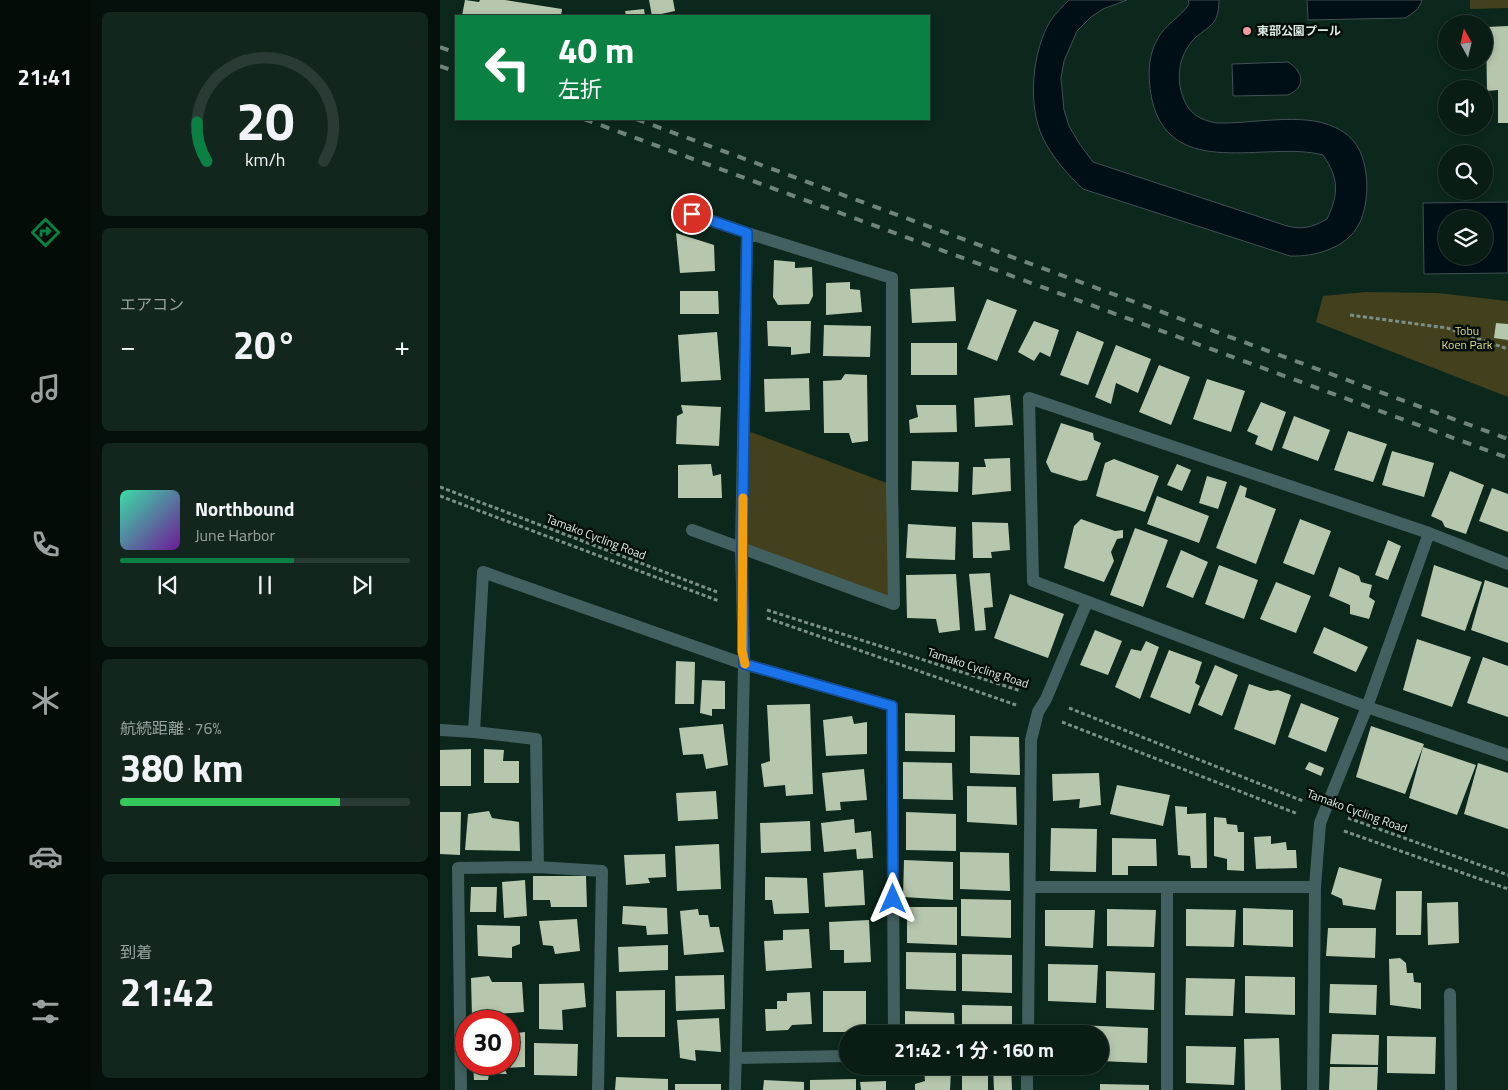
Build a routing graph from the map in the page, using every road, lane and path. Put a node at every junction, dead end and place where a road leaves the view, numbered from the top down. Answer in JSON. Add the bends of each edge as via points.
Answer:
{"nodes":[{"id":1,"x":692,"y":214,"type":"dead end"},
{"id":2,"x":747,"y":233,"type":"junction"},
{"id":3,"x":1350,"y":315,"type":"dead end"},
{"id":4,"x":1508,"y":349,"type":"edge"},
{"id":5,"x":440,"y":487,"type":"edge"},
{"id":6,"x":440,"y":496,"type":"edge"},
{"id":7,"x":692,"y":530,"type":"dead end"},
{"id":8,"x":1429,"y":533,"type":"junction"},
{"id":9,"x":742,"y":549,"type":"junction"},
{"id":10,"x":1508,"y":564,"type":"edge"},
{"id":11,"x":1086,"y":602,"type":"junction"},
{"id":12,"x":743,"y":606,"type":"junction"},
{"id":13,"x":744,"y":664,"type":"junction"},
{"id":14,"x":1046,"y":699,"type":"junction"},
{"id":15,"x":1367,"y":707,"type":"junction"},
{"id":16,"x":1038,"y":712,"type":"junction"},
{"id":17,"x":440,"y":730,"type":"edge"},
{"id":18,"x":474,"y":732,"type":"junction"},
{"id":19,"x":1508,"y":755,"type":"edge"},
{"id":20,"x":1326,"y":810,"type":"junction"},
{"id":21,"x":1320,"y":823,"type":"junction"},
{"id":22,"x":538,"y":867,"type":"junction"},
{"id":23,"x":1508,"y":875,"type":"edge"},
{"id":24,"x":1030,"y":887,"type":"junction"},
{"id":25,"x":1167,"y":887,"type":"junction"},
{"id":26,"x":1315,"y":887,"type":"junction"},
{"id":27,"x":1508,"y":890,"type":"edge"},
{"id":28,"x":1450,"y":994,"type":"dead end"},
{"id":29,"x":894,"y":1025,"type":"edge"},
{"id":30,"x":1028,"y":1025,"type":"edge"},
{"id":31,"x":839,"y":1056,"type":"edge"},
{"id":32,"x":737,"y":1058,"type":"junction"},
{"id":33,"x":1028,"y":1075,"type":"edge"},
{"id":34,"x":461,"y":1090,"type":"edge"},
{"id":35,"x":598,"y":1090,"type":"edge"},
{"id":36,"x":735,"y":1090,"type":"edge"},
{"id":37,"x":1027,"y":1090,"type":"edge"},
{"id":38,"x":1167,"y":1090,"type":"edge"},
{"id":39,"x":1313,"y":1090,"type":"edge"},
{"id":40,"x":1451,"y":1090,"type":"edge"}],
"edges":[{"from":1,"to":2,"type":"street"},
{"from":2,"to":9,"type":"street"},
{"from":2,"to":9,"type":"street","via":[[892,278],[894,604]]},
{"from":3,"to":4,"type":"path","via":[[1447,328]]},
{"from":5,"to":12,"type":"path","name":"Tamako Cycling Road"},
{"from":6,"to":12,"type":"path"},
{"from":7,"to":9,"type":"street"},
{"from":8,"to":10,"type":"street"},
{"from":8,"to":11,"type":"street","via":[[1029,398],[1033,581]]},
{"from":8,"to":15,"type":"street"},
{"from":9,"to":12,"type":"street"},
{"from":11,"to":14,"type":"street"},
{"from":11,"to":15,"type":"street"},
{"from":12,"to":13,"type":"street"},
{"from":12,"to":14,"type":"path","name":"Tamako Cycling Road"},
{"from":12,"to":16,"type":"path"},
{"from":13,"to":18,"type":"street","via":[[483,572]]},
{"from":13,"to":29,"type":"street","via":[[892,706]]},
{"from":13,"to":32,"type":"street"},
{"from":14,"to":16,"type":"street"},
{"from":14,"to":20,"type":"path","name":"Tamako Cycling Road"},
{"from":15,"to":19,"type":"street"},
{"from":15,"to":20,"type":"street"},
{"from":16,"to":21,"type":"path"},
{"from":16,"to":24,"type":"street","via":[[1031,740]]},
{"from":17,"to":18,"type":"street"},
{"from":18,"to":22,"type":"street","via":[[536,739]]},
{"from":20,"to":21,"type":"street"},
{"from":20,"to":23,"type":"path","name":"Tamako Cycling Road"},
{"from":21,"to":26,"type":"street"},
{"from":21,"to":27,"type":"path"},
{"from":22,"to":34,"type":"street","via":[[458,868]]},
{"from":22,"to":35,"type":"street","via":[[602,870]]},
{"from":24,"to":25,"type":"street"},
{"from":24,"to":30,"type":"street"},
{"from":25,"to":26,"type":"street"},
{"from":25,"to":38,"type":"street"},
{"from":26,"to":39,"type":"street"},
{"from":28,"to":40,"type":"street"},
{"from":31,"to":32,"type":"street"},
{"from":32,"to":36,"type":"street"},
{"from":33,"to":37,"type":"street"}]}
